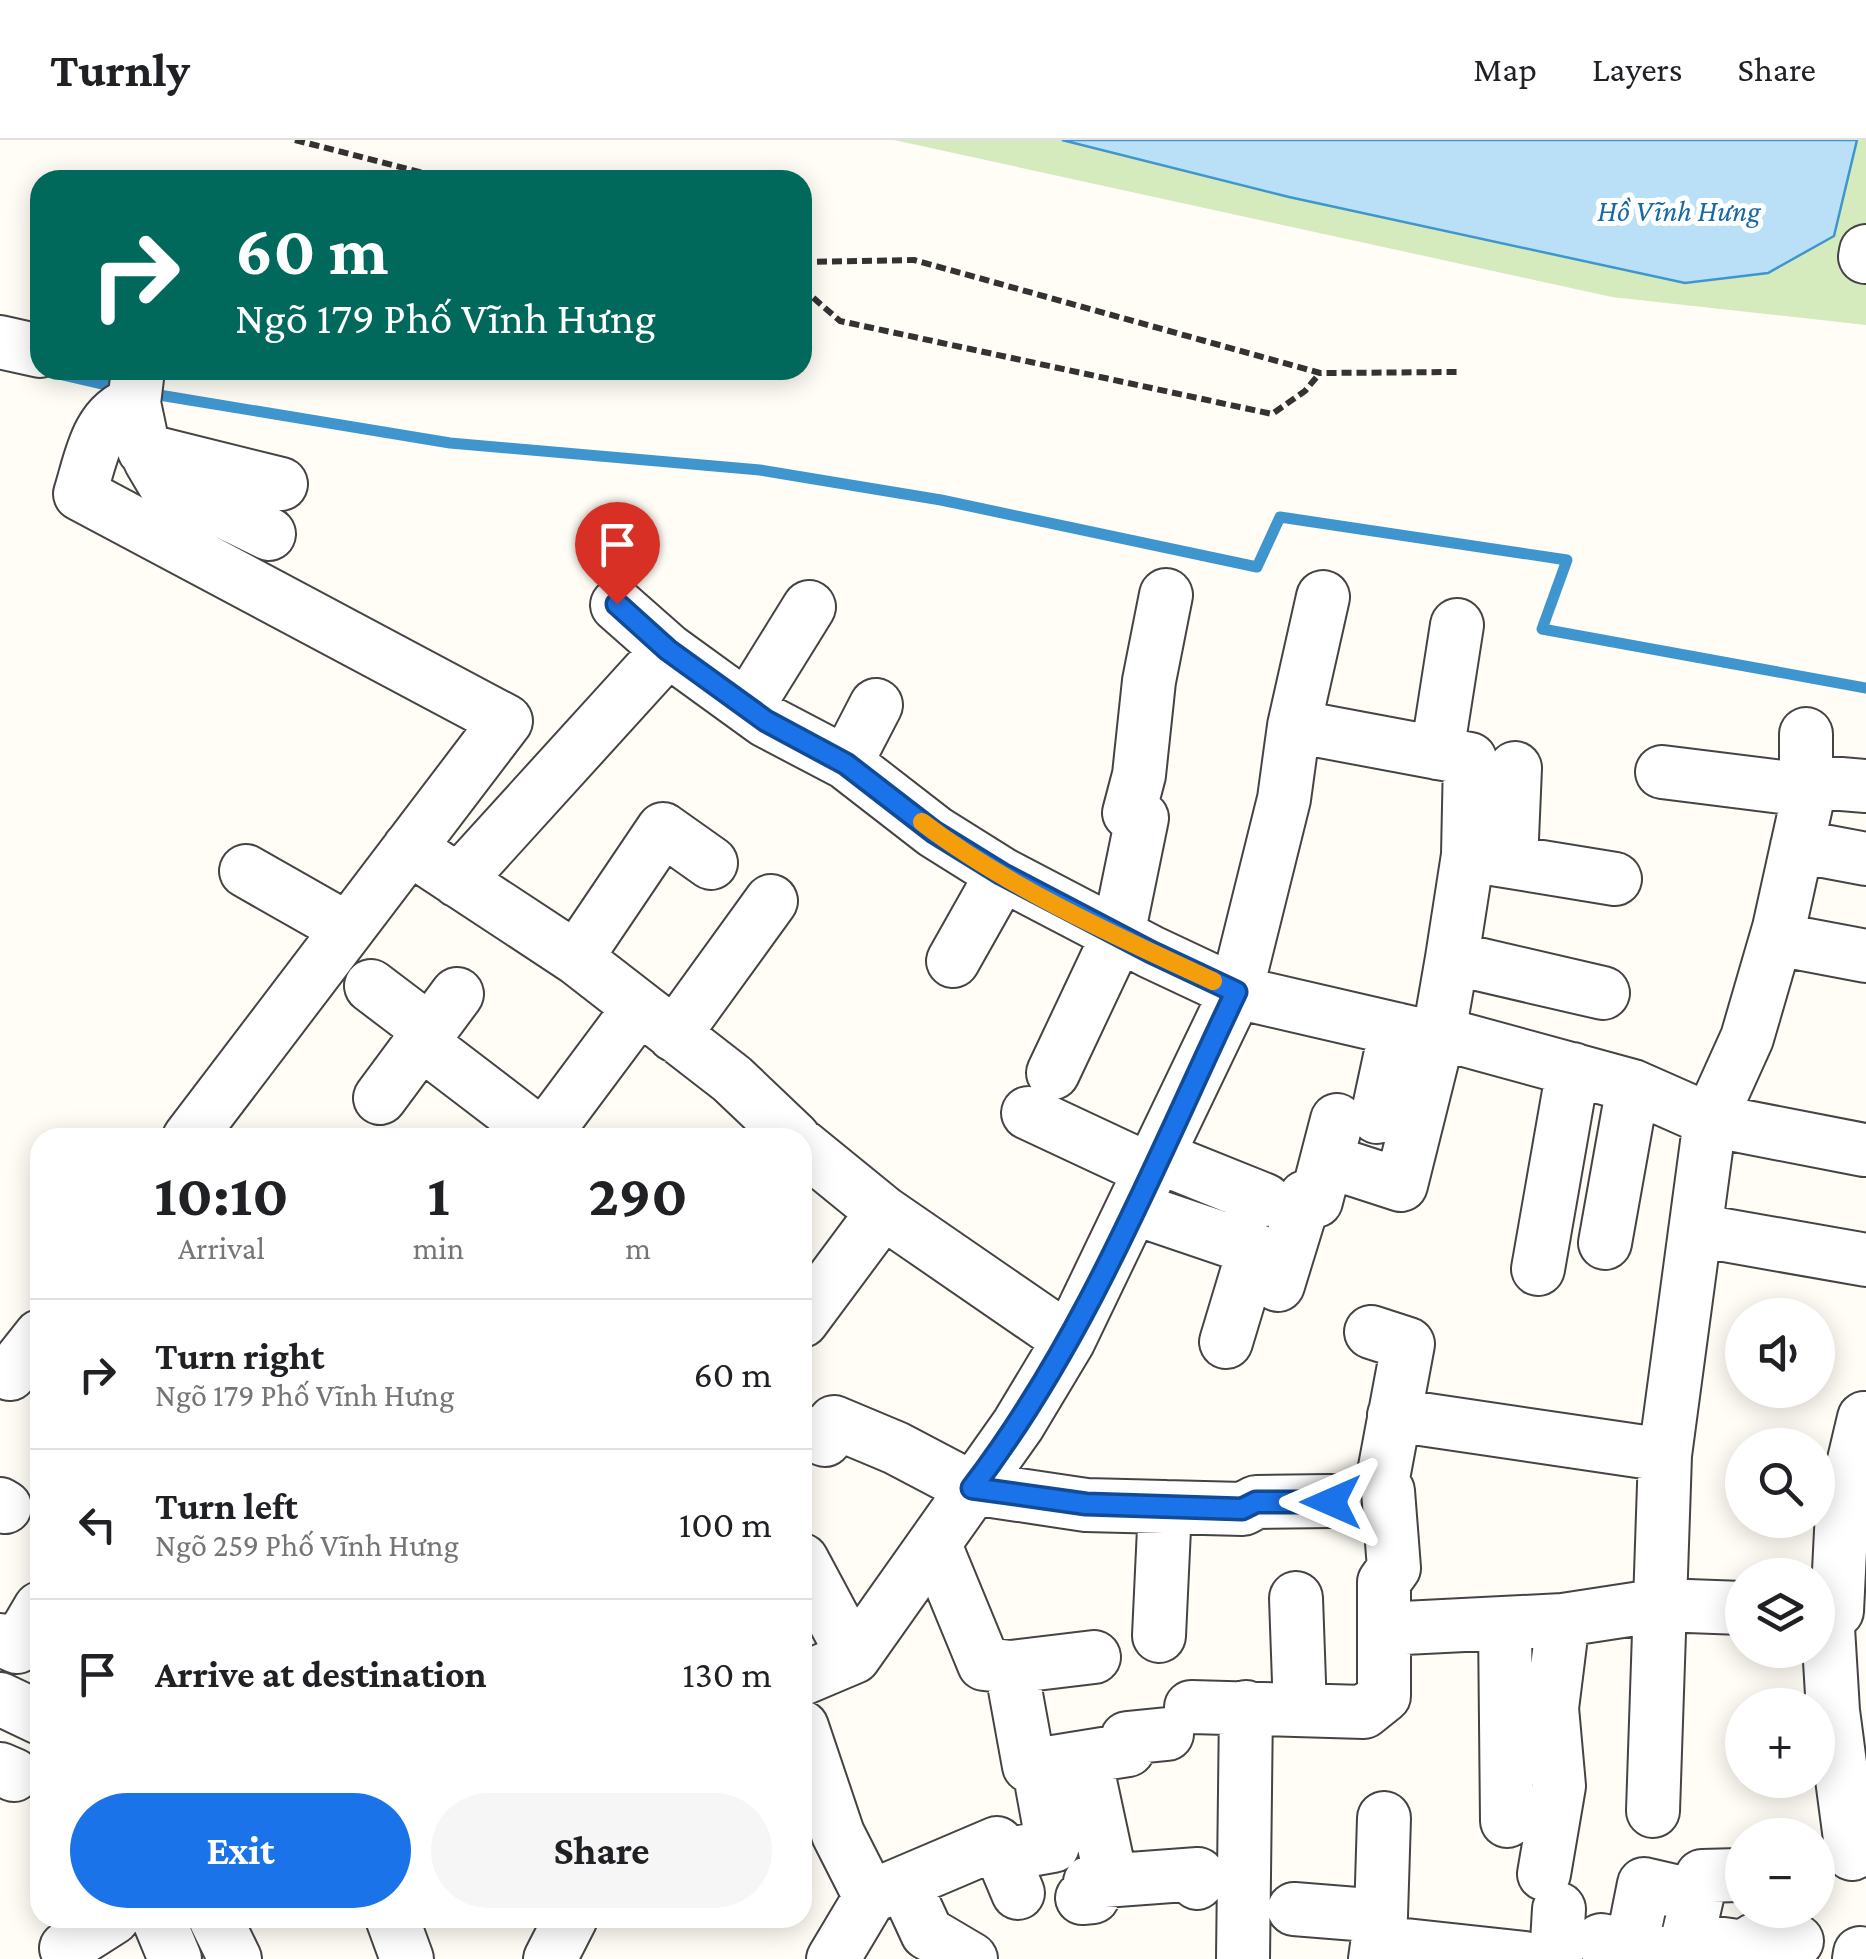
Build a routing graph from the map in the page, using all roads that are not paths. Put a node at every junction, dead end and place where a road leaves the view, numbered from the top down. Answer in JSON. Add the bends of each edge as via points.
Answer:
{"nodes":[{"id":1,"x":0,"y":342,"type":"edge"},
{"id":2,"x":30,"y":349,"type":"edge"},
{"id":3,"x":138,"y":408,"type":"edge"},
{"id":4,"x":280,"y":484,"type":"dead end"},
{"id":5,"x":269,"y":534,"type":"dead end"},
{"id":6,"x":1166,"y":596,"type":"dead end"},
{"id":7,"x":1323,"y":597,"type":"dead end"},
{"id":8,"x":617,"y":604,"type":"dead end"},
{"id":9,"x":809,"y":606,"type":"dead end"},
{"id":10,"x":1457,"y":625,"type":"dead end"},
{"id":11,"x":668,"y":650,"type":"junction"},
{"id":12,"x":876,"y":705,"type":"dead end"},
{"id":13,"x":747,"y":707,"type":"junction"},
{"id":14,"x":1294,"y":726,"type":"junction"},
{"id":15,"x":1437,"y":753,"type":"junction"},
{"id":16,"x":846,"y":764,"type":"junction"},
{"id":17,"x":1515,"y":768,"type":"dead end"},
{"id":18,"x":1806,"y":768,"type":"junction"},
{"id":19,"x":1662,"y":772,"type":"dead end"},
{"id":20,"x":1866,"y":786,"type":"edge"},
{"id":21,"x":1798,"y":846,"type":"junction"},
{"id":22,"x":410,"y":848,"type":"junction"},
{"id":23,"x":1490,"y":859,"type":"junction"},
{"id":24,"x":1866,"y":859,"type":"edge"},
{"id":25,"x":711,"y":864,"type":"dead end"},
{"id":26,"x":246,"y":872,"type":"dead end"},
{"id":27,"x":1002,"y":874,"type":"junction"},
{"id":28,"x":1615,"y":878,"type":"dead end"},
{"id":29,"x":458,"y":880,"type":"junction"},
{"id":30,"x":771,"y":900,"type":"dead end"},
{"id":31,"x":348,"y":928,"type":"junction"},
{"id":32,"x":1118,"y":935,"type":"junction"},
{"id":33,"x":1776,"y":939,"type":"junction"},
{"id":34,"x":1866,"y":956,"type":"edge"},
{"id":35,"x":576,"y":958,"type":"junction"},
{"id":36,"x":1452,"y":958,"type":"junction"},
{"id":37,"x":953,"y":961,"type":"dead end"},
{"id":38,"x":371,"y":986,"type":"dead end"},
{"id":39,"x":1236,"y":992,"type":"junction"},
{"id":40,"x":1603,"y":993,"type":"dead end"},
{"id":41,"x":656,"y":1021,"type":"junction"},
{"id":42,"x":435,"y":1022,"type":"junction"},
{"id":43,"x":1417,"y":1031,"type":"junction"},
{"id":44,"x":1573,"y":1069,"type":"junction"},
{"id":45,"x":1633,"y":1086,"type":"junction"},
{"id":46,"x":380,"y":1098,"type":"dead end"},
{"id":47,"x":1710,"y":1120,"type":"junction"},
{"id":48,"x":198,"y":1128,"type":"edge"},
{"id":49,"x":535,"y":1128,"type":"edge"},
{"id":50,"x":552,"y":1128,"type":"edge"},
{"id":51,"x":783,"y":1128,"type":"edge"},
{"id":52,"x":1347,"y":1133,"type":"junction"},
{"id":53,"x":1864,"y":1150,"type":"edge"},
{"id":54,"x":812,"y":1154,"type":"edge"},
{"id":55,"x":1148,"y":1178,"type":"junction"},
{"id":56,"x":1265,"y":1200,"type":"dead end"},
{"id":57,"x":883,"y":1212,"type":"junction"},
{"id":58,"x":1696,"y":1230,"type":"junction"},
{"id":59,"x":1605,"y":1243,"type":"dead end"},
{"id":60,"x":1866,"y":1260,"type":"edge"},
{"id":61,"x":1538,"y":1268,"type":"dead end"},
{"id":62,"x":1278,"y":1284,"type":"dead end"},
{"id":63,"x":812,"y":1307,"type":"edge"},
{"id":64,"x":1371,"y":1332,"type":"dead end"},
{"id":65,"x":1069,"y":1340,"type":"junction"},
{"id":66,"x":1226,"y":1342,"type":"dead end"},
{"id":67,"x":1394,"y":1416,"type":"junction"},
{"id":68,"x":1864,"y":1418,"type":"edge"},
{"id":69,"x":812,"y":1435,"type":"edge"},
{"id":70,"x":1665,"y":1455,"type":"junction"},
{"id":71,"x":972,"y":1488,"type":"junction"},
{"id":72,"x":1331,"y":1502,"type":"dead end"},
{"id":73,"x":1166,"y":1507,"type":"junction"},
{"id":74,"x":935,"y":1545,"type":"junction"},
{"id":75,"x":812,"y":1579,"type":"edge"},
{"id":76,"x":1296,"y":1598,"type":"dead end"},
{"id":77,"x":1384,"y":1605,"type":"junction"},
{"id":78,"x":1660,"y":1605,"type":"junction"},
{"id":79,"x":1725,"y":1607,"type":"edge"},
{"id":80,"x":1837,"y":1611,"type":"edge"},
{"id":81,"x":1563,"y":1620,"type":"junction"},
{"id":82,"x":1506,"y":1623,"type":"junction"},
{"id":83,"x":30,"y":1625,"type":"edge"},
{"id":84,"x":1160,"y":1636,"type":"dead end"},
{"id":85,"x":0,"y":1640,"type":"edge"},
{"id":86,"x":854,"y":1657,"type":"junction"},
{"id":87,"x":1094,"y":1657,"type":"dead end"},
{"id":88,"x":1011,"y":1667,"type":"junction"},
{"id":89,"x":812,"y":1675,"type":"edge"},
{"id":90,"x":1830,"y":1688,"type":"edge"},
{"id":91,"x":0,"y":1699,"type":"edge"},
{"id":92,"x":1246,"y":1708,"type":"junction"},
{"id":93,"x":1300,"y":1710,"type":"junction"},
{"id":94,"x":30,"y":1713,"type":"edge"},
{"id":95,"x":1122,"y":1735,"type":"junction"},
{"id":96,"x":812,"y":1757,"type":"edge"},
{"id":97,"x":1835,"y":1770,"type":"edge"},
{"id":98,"x":1653,"y":1811,"type":"dead end"},
{"id":99,"x":1384,"y":1818,"type":"dead end"},
{"id":100,"x":1507,"y":1820,"type":"dead end"},
{"id":101,"x":1852,"y":1854,"type":"dead end"},
{"id":102,"x":1197,"y":1883,"type":"dead end"},
{"id":103,"x":887,"y":1890,"type":"junction"},
{"id":104,"x":1294,"y":1910,"type":"dead end"},
{"id":105,"x":1579,"y":1921,"type":"edge"},
{"id":106,"x":97,"y":1928,"type":"edge"},
{"id":107,"x":162,"y":1928,"type":"edge"},
{"id":108,"x":219,"y":1928,"type":"edge"},
{"id":109,"x":396,"y":1928,"type":"edge"},
{"id":110,"x":566,"y":1928,"type":"edge"},
{"id":111,"x":1378,"y":1939,"type":"edge"},
{"id":112,"x":66,"y":1948,"type":"dead end"},
{"id":113,"x":1766,"y":1949,"type":"edge"},
{"id":114,"x":1526,"y":1958,"type":"edge"},
{"id":115,"x":175,"y":1959,"type":"edge"},
{"id":116,"x":235,"y":1959,"type":"edge"},
{"id":117,"x":407,"y":1959,"type":"edge"},
{"id":118,"x":550,"y":1959,"type":"edge"},
{"id":119,"x":833,"y":1959,"type":"edge"},
{"id":120,"x":971,"y":1959,"type":"edge"},
{"id":121,"x":1242,"y":1959,"type":"edge"}],
"edges":[{"from":1,"to":2,"type":"street"},
{"from":3,"to":4,"type":"street"},
{"from":3,"to":5,"type":"street","via":[[163,482]]},
{"from":3,"to":22,"type":"street","via":[[112,413],[80,494],[506,721]]},
{"from":6,"to":32,"type":"street","via":[[1129,813],[1142,818]]},
{"from":7,"to":14,"type":"street"},
{"from":8,"to":11,"type":"street"},
{"from":9,"to":13,"type":"street"},
{"from":10,"to":15,"type":"street"},
{"from":11,"to":13,"type":"street"},
{"from":11,"to":29,"type":"street"},
{"from":12,"to":16,"type":"street"},
{"from":13,"to":16,"type":"street"},
{"from":14,"to":15,"type":"street"},
{"from":14,"to":39,"type":"street","via":[[1284,799]]},
{"from":15,"to":23,"type":"street","via":[[1470,759]]},
{"from":16,"to":27,"type":"street"},
{"from":17,"to":23,"type":"street"},
{"from":18,"to":19,"type":"street"},
{"from":18,"to":20,"type":"street"},
{"from":18,"to":21,"type":"street"},
{"from":21,"to":24,"type":"street"},
{"from":21,"to":33,"type":"street"},
{"from":22,"to":29,"type":"street"},
{"from":22,"to":31,"type":"street"},
{"from":23,"to":28,"type":"street"},
{"from":23,"to":36,"type":"street"},
{"from":25,"to":35,"type":"street","via":[[663,829]]},
{"from":26,"to":31,"type":"street"},
{"from":27,"to":32,"type":"street"},
{"from":27,"to":37,"type":"street"},
{"from":29,"to":35,"type":"street"},
{"from":30,"to":41,"type":"street"},
{"from":31,"to":48,"type":"street"},
{"from":32,"to":39,"type":"street"},
{"from":32,"to":55,"type":"street","via":[[1040,1093]]},
{"from":33,"to":34,"type":"street"},
{"from":33,"to":47,"type":"street","via":[[1747,1038]]},
{"from":35,"to":41,"type":"street"},
{"from":36,"to":40,"type":"street"},
{"from":36,"to":43,"type":"street"},
{"from":38,"to":42,"type":"street"},
{"from":39,"to":43,"type":"street"},
{"from":39,"to":55,"type":"street"},
{"from":41,"to":50,"type":"street"},
{"from":41,"to":51,"type":"street"},
{"from":42,"to":46,"type":"street"},
{"from":42,"to":49,"type":"street"},
{"from":43,"to":44,"type":"street"},
{"from":43,"to":52,"type":"street"},
{"from":43,"to":52,"type":"street","via":[[1401,1185]]},
{"from":44,"to":45,"type":"street"},
{"from":44,"to":61,"type":"street"},
{"from":45,"to":47,"type":"street"},
{"from":45,"to":59,"type":"street"},
{"from":47,"to":53,"type":"street"},
{"from":47,"to":58,"type":"street"},
{"from":52,"to":62,"type":"street","via":[[1316,1200],[1305,1197]]},
{"from":54,"to":57,"type":"street"},
{"from":55,"to":56,"type":"street"},
{"from":55,"to":65,"type":"street"},
{"from":55,"to":66,"type":"street","via":[[1254,1249]]},
{"from":57,"to":63,"type":"street"},
{"from":57,"to":65,"type":"street"},
{"from":58,"to":60,"type":"street"},
{"from":58,"to":70,"type":"street"},
{"from":64,"to":67,"type":"street","via":[[1408,1344]]},
{"from":65,"to":71,"type":"street"},
{"from":67,"to":70,"type":"street"},
{"from":67,"to":77,"type":"street","via":[[1385,1484],[1394,1568]]},
{"from":68,"to":80,"type":"street","via":[[1842,1511]]},
{"from":69,"to":71,"type":"street","via":[[825,1440],[834,1422]]},
{"from":70,"to":78,"type":"street"},
{"from":71,"to":73,"type":"street"},
{"from":71,"to":74,"type":"street"},
{"from":72,"to":73,"type":"street","via":[[1256,1502],[1243,1526]]},
{"from":73,"to":84,"type":"street"},
{"from":74,"to":86,"type":"street"},
{"from":74,"to":88,"type":"street","via":[[984,1664]]},
{"from":75,"to":86,"type":"street"},
{"from":76,"to":93,"type":"street"},
{"from":77,"to":82,"type":"street"},
{"from":77,"to":93,"type":"street","via":[[1384,1696],[1364,1712]]},
{"from":78,"to":79,"type":"street"},
{"from":78,"to":81,"type":"street"},
{"from":78,"to":98,"type":"street"},
{"from":80,"to":90,"type":"street"},
{"from":81,"to":82,"type":"street"},
{"from":81,"to":105,"type":"street","via":[[1552,1708]]},
{"from":82,"to":100,"type":"street"},
{"from":83,"to":85,"type":"street","via":[[17,1648]]},
{"from":86,"to":89,"type":"street"},
{"from":87,"to":88,"type":"street"},
{"from":88,"to":95,"type":"street","via":[[1028,1766]]},
{"from":91,"to":94,"type":"street"},
{"from":92,"to":93,"type":"street"},
{"from":92,"to":95,"type":"street"},
{"from":92,"to":121,"type":"street"},
{"from":95,"to":102,"type":"street","via":[[1096,1889],[1198,1874]]},
{"from":95,"to":103,"type":"street","via":[[1053,1846],[1010,1874],[997,1843]]},
{"from":96,"to":103,"type":"street","via":[[838,1834]]},
{"from":97,"to":101,"type":"street"},
{"from":99,"to":111,"type":"street"},
{"from":103,"to":119,"type":"street"},
{"from":103,"to":120,"type":"street","via":[[927,1933]]},
{"from":104,"to":111,"type":"street"},
{"from":105,"to":113,"type":"street","via":[[1684,1958],[1707,1903]]},
{"from":106,"to":112,"type":"street"},
{"from":107,"to":115,"type":"street"},
{"from":108,"to":116,"type":"street"},
{"from":109,"to":117,"type":"street"},
{"from":110,"to":118,"type":"street"},
{"from":111,"to":114,"type":"street"}]}
